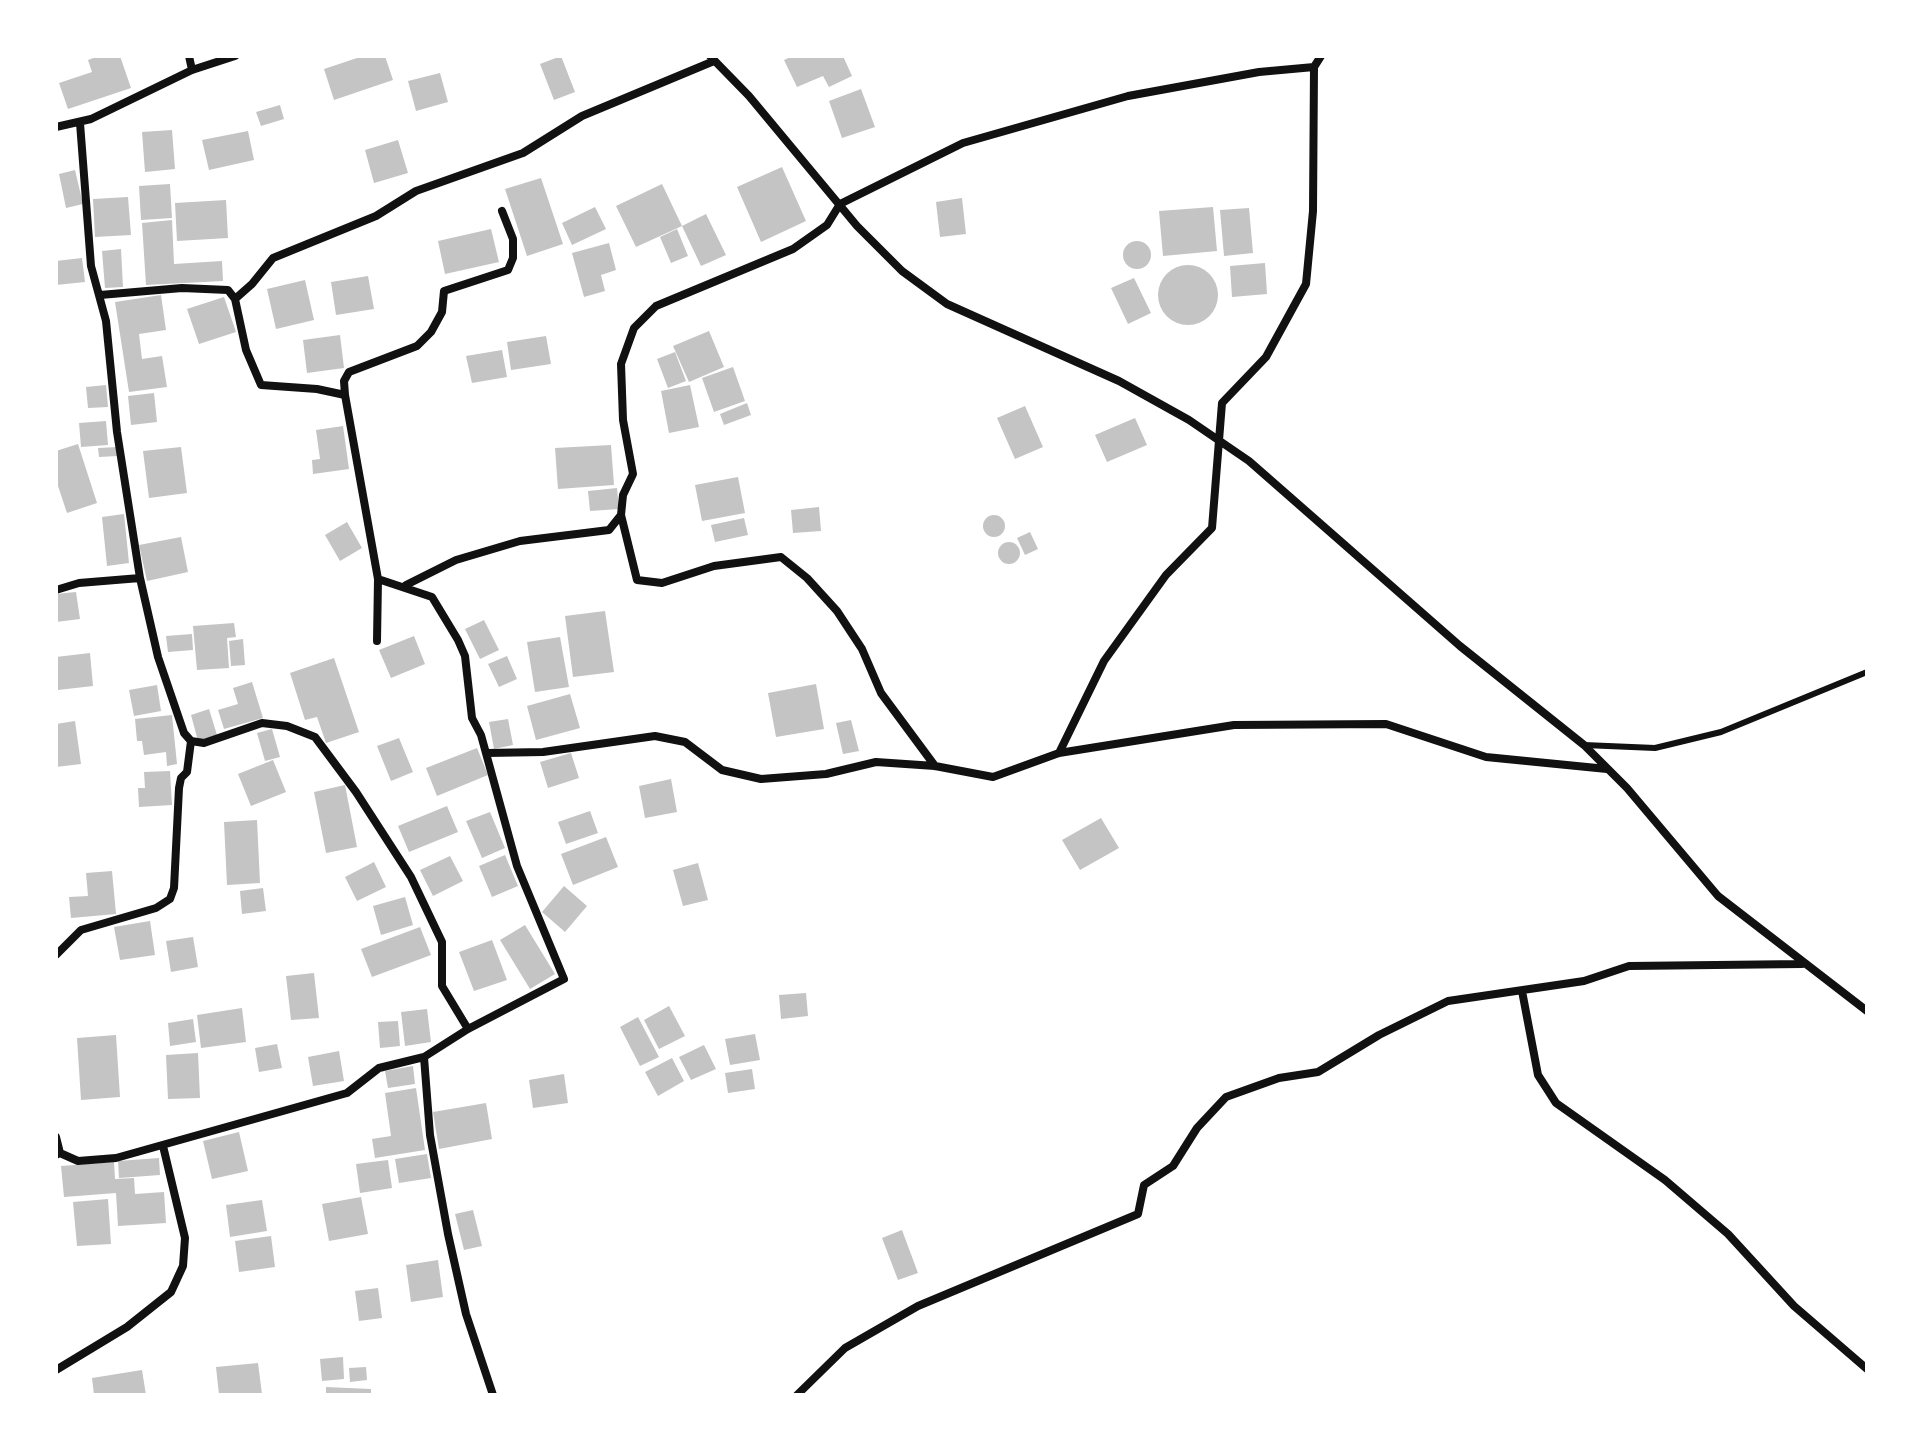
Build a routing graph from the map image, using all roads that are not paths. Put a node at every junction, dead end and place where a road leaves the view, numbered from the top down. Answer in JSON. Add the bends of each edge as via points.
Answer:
{"nodes":[{"id":1,"x":189,"y":56,"type":"edge"},
{"id":2,"x":235,"y":56,"type":"edge"},
{"id":3,"x":1321,"y":56,"type":"edge"},
{"id":4,"x":712,"y":59,"type":"edge"},
{"id":5,"x":1314,"y":67,"type":"junction"},
{"id":6,"x":192,"y":70,"type":"junction"},
{"id":7,"x":80,"y":123,"type":"junction"},
{"id":8,"x":56,"y":127,"type":"edge"},
{"id":9,"x":840,"y":204,"type":"junction"},
{"id":10,"x":502,"y":211,"type":"dead end"},
{"id":11,"x":100,"y":295,"type":"junction"},
{"id":12,"x":235,"y":299,"type":"junction"},
{"id":13,"x":345,"y":395,"type":"junction"},
{"id":14,"x":1218,"y":440,"type":"junction"},
{"id":15,"x":621,"y":515,"type":"junction"},
{"id":16,"x":140,"y":578,"type":"junction"},
{"id":17,"x":378,"y":579,"type":"junction"},
{"id":18,"x":406,"y":585,"type":"junction"},
{"id":19,"x":56,"y":590,"type":"edge"},
{"id":20,"x":377,"y":641,"type":"dead end"},
{"id":21,"x":1867,"y":672,"type":"edge"},
{"id":22,"x":191,"y":741,"type":"junction"},
{"id":23,"x":1584,"y":745,"type":"junction"},
{"id":24,"x":487,"y":753,"type":"junction"},
{"id":25,"x":1059,"y":753,"type":"junction"},
{"id":26,"x":935,"y":766,"type":"junction"},
{"id":27,"x":1608,"y":769,"type":"junction"},
{"id":28,"x":56,"y":955,"type":"edge"},
{"id":29,"x":1803,"y":964,"type":"junction"},
{"id":30,"x":1522,"y":991,"type":"junction"},
{"id":31,"x":1867,"y":1011,"type":"edge"},
{"id":32,"x":468,"y":1029,"type":"junction"},
{"id":33,"x":424,"y":1057,"type":"junction"},
{"id":34,"x":56,"y":1137,"type":"edge"},
{"id":35,"x":163,"y":1146,"type":"junction"},
{"id":36,"x":58,"y":1154,"type":"edge"},
{"id":37,"x":1867,"y":1369,"type":"edge"},
{"id":38,"x":56,"y":1370,"type":"edge"},
{"id":39,"x":493,"y":1395,"type":"edge"},
{"id":40,"x":797,"y":1395,"type":"edge"}],
"edges":[{"from":1,"to":6,"type":"street"},
{"from":2,"to":6,"type":"street"},
{"from":3,"to":5,"type":"street"},
{"from":4,"to":9,"type":"street"},
{"from":4,"to":12,"type":"street","via":[[582,116],[523,153],[416,191],[376,216],[273,258]]},
{"from":5,"to":9,"type":"street","via":[[1128,96],[963,143]]},
{"from":5,"to":14,"type":"street","via":[[1313,211],[1306,284],[1266,357],[1222,403]]},
{"from":6,"to":7,"type":"street"},
{"from":7,"to":8,"type":"street"},
{"from":7,"to":11,"type":"street","via":[[91,266]]},
{"from":9,"to":14,"type":"street","via":[[902,271],[947,304],[1119,381]]},
{"from":9,"to":15,"type":"street","via":[[827,225],[793,249],[656,306],[634,328],[621,364],[623,420],[633,474]]},
{"from":10,"to":13,"type":"street","via":[[513,239],[508,270],[444,291],[442,312],[431,332],[417,346],[349,372]]},
{"from":11,"to":12,"type":"street","via":[[195,288],[228,290]]},
{"from":11,"to":16,"type":"street"},
{"from":12,"to":13,"type":"street","via":[[246,350],[261,385]]},
{"from":13,"to":17,"type":"street"},
{"from":14,"to":23,"type":"street"},
{"from":14,"to":25,"type":"street","via":[[1212,528],[1166,575],[1104,661]]},
{"from":15,"to":18,"type":"street","via":[[609,530],[520,541],[456,560]]},
{"from":15,"to":26,"type":"street","via":[[637,580],[662,583],[714,566],[781,557],[837,611],[862,649],[881,693]]},
{"from":16,"to":19,"type":"street"},
{"from":16,"to":22,"type":"street","via":[[158,657]]},
{"from":17,"to":18,"type":"street"},
{"from":17,"to":20,"type":"street"},
{"from":18,"to":24,"type":"street","via":[[432,597],[458,640],[465,656],[472,718]]},
{"from":21,"to":23,"type":"lane","via":[[1721,732],[1655,748]]},
{"from":22,"to":28,"type":"street","via":[[179,788],[170,899],[81,930]]},
{"from":22,"to":32,"type":"street","via":[[204,743],[262,723],[315,737],[411,877],[442,942],[442,986]]},
{"from":23,"to":27,"type":"street"},
{"from":24,"to":26,"type":"street","via":[[543,752],[655,736],[685,742],[722,770],[761,779],[826,774],[876,762]]},
{"from":24,"to":32,"type":"street","via":[[517,866],[564,979]]},
{"from":25,"to":26,"type":"street","via":[[993,777]]},
{"from":25,"to":27,"type":"street","via":[[1234,725],[1386,724],[1486,757]]},
{"from":27,"to":29,"type":"street","via":[[1718,896]]},
{"from":29,"to":30,"type":"street","via":[[1629,966],[1584,981]]},
{"from":29,"to":31,"type":"street"},
{"from":30,"to":37,"type":"street","via":[[1538,1075],[1556,1103],[1665,1180]]},
{"from":30,"to":40,"type":"street","via":[[1448,1001],[1318,1072],[1279,1078],[1226,1097],[1197,1128],[1173,1166],[1144,1185],[1138,1214],[918,1306],[845,1348]]},
{"from":32,"to":33,"type":"street"},
{"from":33,"to":35,"type":"street","via":[[379,1068],[347,1093]]},
{"from":33,"to":39,"type":"street","via":[[430,1135],[448,1234],[466,1314]]},
{"from":34,"to":36,"type":"street"},
{"from":35,"to":36,"type":"street","via":[[78,1161]]},
{"from":35,"to":38,"type":"street","via":[[185,1238],[183,1266],[171,1292],[127,1327]]}]}
